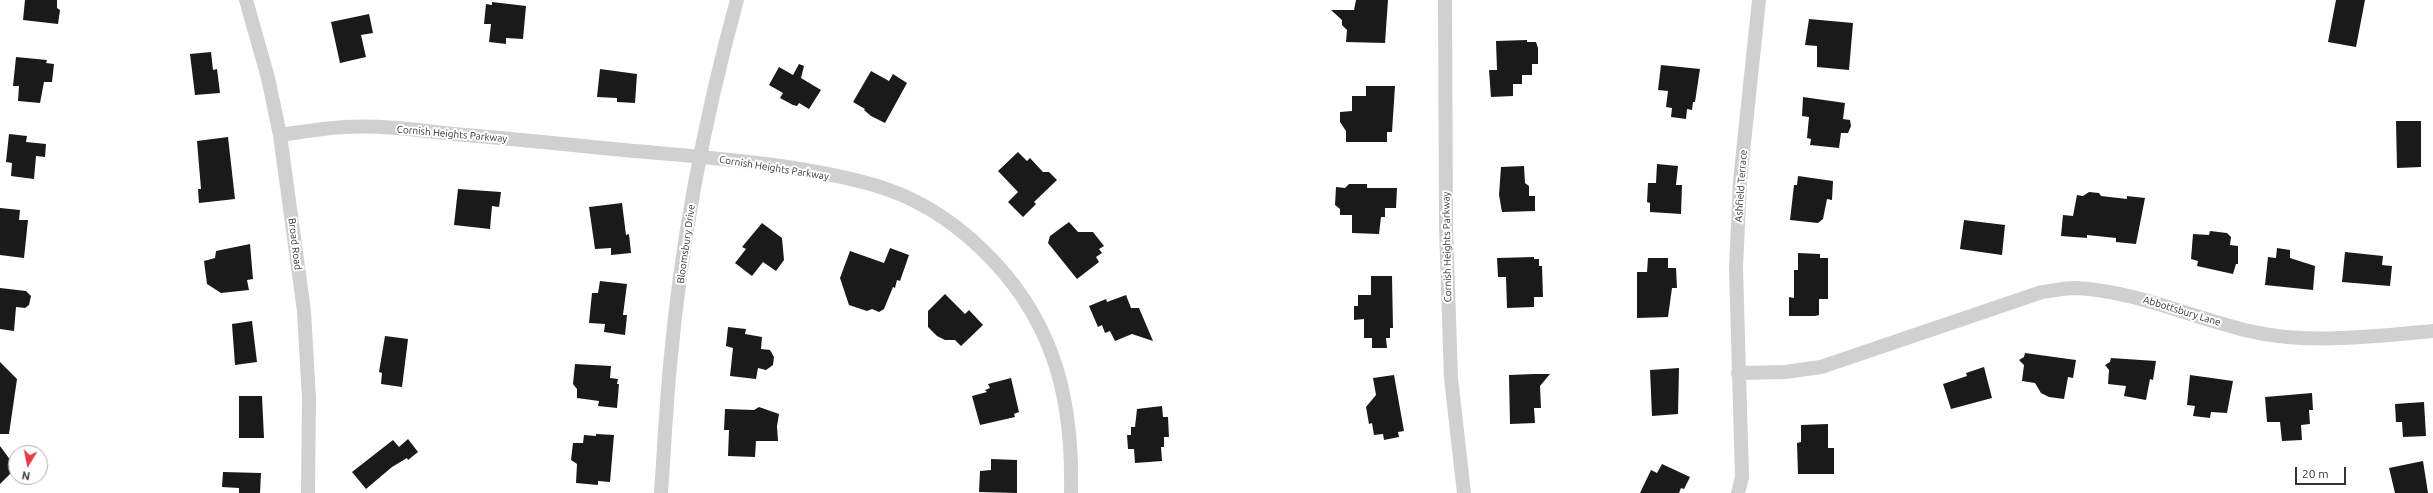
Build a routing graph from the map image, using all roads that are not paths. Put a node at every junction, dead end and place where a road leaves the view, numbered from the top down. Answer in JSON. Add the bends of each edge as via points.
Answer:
{"nodes":[{"id":1,"x":246,"y":0,"type":"edge"},
{"id":2,"x":737,"y":0,"type":"edge"},
{"id":3,"x":1445,"y":0,"type":"edge"},
{"id":4,"x":1759,"y":0,"type":"edge"},
{"id":5,"x":280,"y":135,"type":"junction"},
{"id":6,"x":699,"y":157,"type":"junction"},
{"id":7,"x":2433,"y":331,"type":"edge"},
{"id":8,"x":1738,"y":374,"type":"junction"},
{"id":9,"x":308,"y":493,"type":"edge"},
{"id":10,"x":661,"y":493,"type":"edge"},
{"id":11,"x":1071,"y":493,"type":"edge"},
{"id":12,"x":1464,"y":493,"type":"edge"},
{"id":13,"x":1738,"y":493,"type":"edge"}],
"edges":[{"from":1,"to":5,"type":"street","name":"Broad Road","via":[[268,78]]},
{"from":2,"to":6,"type":"street","name":"Bloomsbury Drive"},
{"from":3,"to":12,"type":"street","name":"Cornish Heights Parkway","via":[[1446,227],[1452,378]]},
{"from":4,"to":8,"type":"street","name":"Ashfield Terrace","via":[[1740,189],[1736,268]]},
{"from":5,"to":6,"type":"street","name":"Cornish Heights Parkway","via":[[346,127],[409,129]]},
{"from":5,"to":9,"type":"street","name":"Broad Road","via":[[304,311],[309,398]]},
{"from":6,"to":10,"type":"street","name":"Bloomsbury Drive","via":[[670,366]]},
{"from":6,"to":11,"type":"street","name":"Cornish Heights Parkway","via":[[794,169],[876,186],[920,204],[951,223],[983,251],[1010,281],[1032,313],[1052,355],[1061,388],[1071,464]]},
{"from":7,"to":8,"type":"street","name":"Abbottsbury Lane","via":[[2348,338],[2283,337],[2249,331],[2124,294],[2074,288],[2042,292],[1821,367]]},
{"from":8,"to":13,"type":"street","name":"Ashfield Terrace","via":[[1742,477]]}]}
